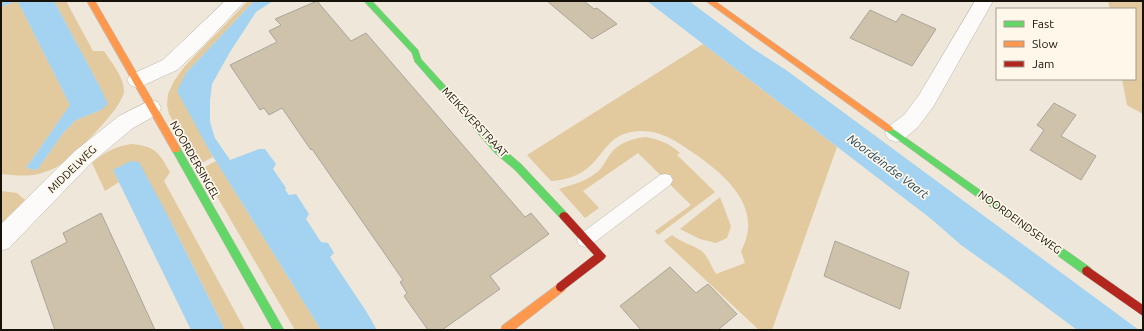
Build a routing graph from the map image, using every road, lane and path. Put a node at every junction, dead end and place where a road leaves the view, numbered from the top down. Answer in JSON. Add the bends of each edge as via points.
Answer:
{"nodes":[{"id":1,"x":91,"y":1,"type":"edge"},
{"id":2,"x":236,"y":1,"type":"edge"},
{"id":3,"x":368,"y":1,"type":"edge"},
{"id":4,"x":710,"y":1,"type":"edge"},
{"id":5,"x":984,"y":1,"type":"edge"},
{"id":6,"x":137,"y":80,"type":"junction"},
{"id":7,"x":151,"y":108,"type":"junction"},
{"id":8,"x":896,"y":133,"type":"junction"},
{"id":9,"x":665,"y":180,"type":"dead end"},
{"id":10,"x":1,"y":240,"type":"edge"},
{"id":11,"x":586,"y":240,"type":"junction"},
{"id":12,"x":1143,"y":311,"type":"edge"},
{"id":13,"x":279,"y":330,"type":"edge"},
{"id":14,"x":506,"y":330,"type":"edge"}],
"edges":[{"from":1,"to":6,"type":"street","name":"NOORDERSINGEL"},
{"from":2,"to":6,"type":"street","via":[[170,64]]},
{"from":3,"to":11,"type":"street","name":"MEIKEVERSTRAAT","via":[[498,150],[518,167]]},
{"from":4,"to":8,"type":"street","name":"NOORDEINDSEWEG"},
{"from":5,"to":8,"type":"street","via":[[926,101],[911,121]]},
{"from":6,"to":7,"type":"street","name":"NOORDERSINGEL"},
{"from":7,"to":10,"type":"street","name":"MIDDELWEG","via":[[126,122],[83,157]]},
{"from":7,"to":13,"type":"street","name":"NOORDERSINGEL"},
{"from":8,"to":12,"type":"street","name":"NOORDEINDSEWEG"},
{"from":9,"to":11,"type":"lane"},
{"from":11,"to":14,"type":"street","name":"MEIKEVERSTRAAT","via":[[601,256]]}]}
